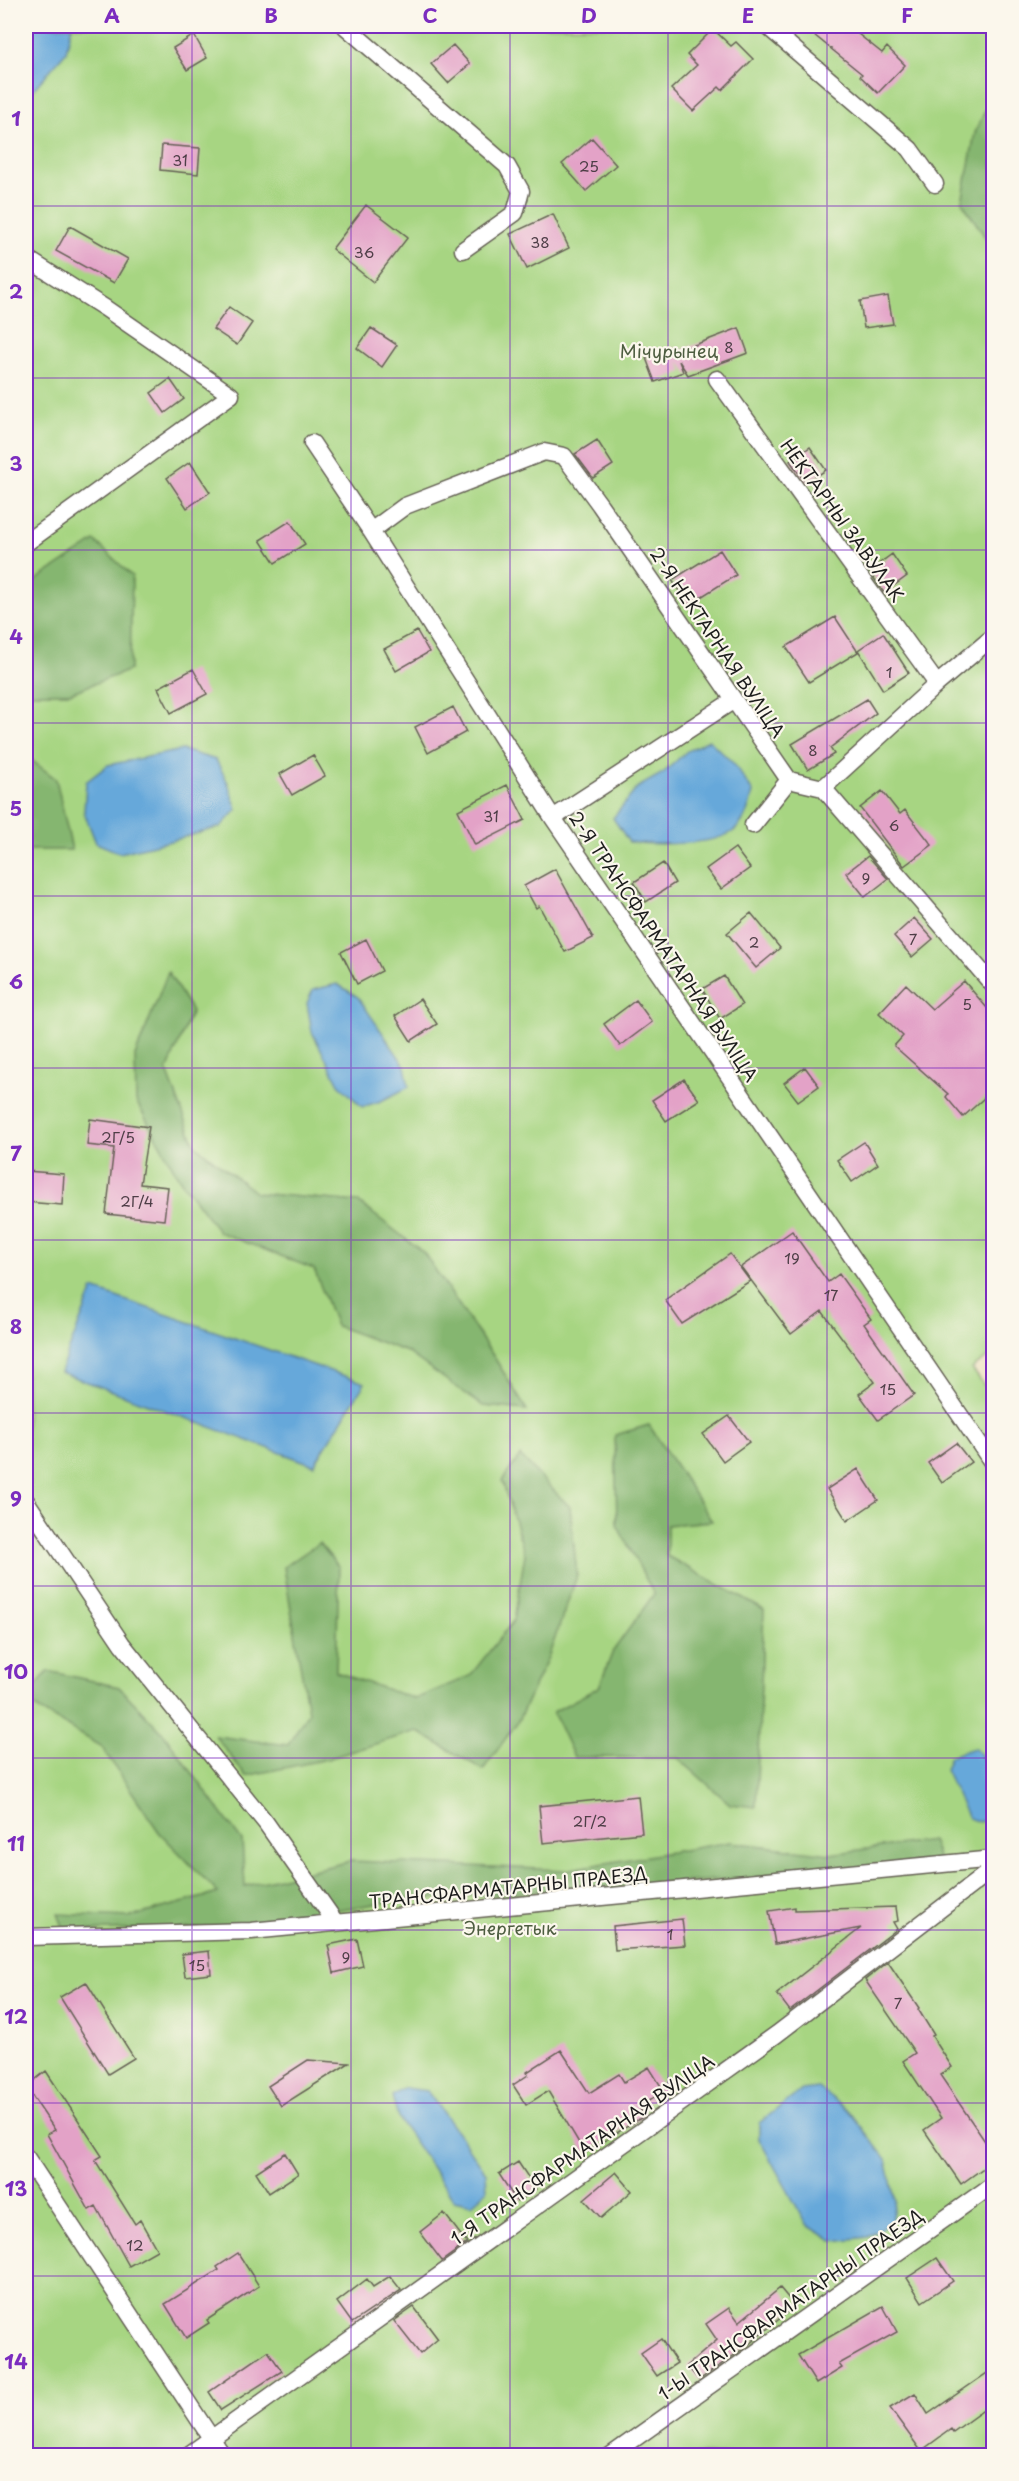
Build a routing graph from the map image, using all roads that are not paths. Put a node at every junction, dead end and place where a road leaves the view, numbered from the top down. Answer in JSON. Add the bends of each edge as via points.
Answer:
{"nodes":[{"id":1,"x":345,"y":26,"type":"edge"},
{"id":2,"x":767,"y":26,"type":"edge"},
{"id":3,"x":935,"y":184,"type":"dead end"},
{"id":4,"x":463,"y":250,"type":"dead end"},
{"id":5,"x":26,"y":258,"type":"edge"},
{"id":6,"x":717,"y":379,"type":"dead end"},
{"id":7,"x":312,"y":443,"type":"dead end"},
{"id":8,"x":371,"y":531,"type":"junction"},
{"id":9,"x":26,"y":543,"type":"edge"},
{"id":10,"x":993,"y":636,"type":"edge"},
{"id":11,"x":937,"y":684,"type":"junction"},
{"id":12,"x":734,"y":700,"type":"junction"},
{"id":13,"x":789,"y":780,"type":"junction"},
{"id":14,"x":823,"y":788,"type":"junction"},
{"id":15,"x":553,"y":818,"type":"junction"},
{"id":16,"x":753,"y":825,"type":"dead end"},
{"id":17,"x":993,"y":986,"type":"edge"},
{"id":18,"x":993,"y":1465,"type":"edge"},
{"id":19,"x":26,"y":1501,"type":"edge"},
{"id":20,"x":993,"y":1859,"type":"edge"},
{"id":21,"x":993,"y":1868,"type":"edge"},
{"id":22,"x":336,"y":1923,"type":"junction"},
{"id":23,"x":26,"y":1937,"type":"edge"},
{"id":24,"x":26,"y":2157,"type":"edge"},
{"id":25,"x":993,"y":2184,"type":"edge"},
{"id":26,"x":212,"y":2436,"type":"junction"},
{"id":27,"x":187,"y":2456,"type":"edge"},
{"id":28,"x":224,"y":2456,"type":"edge"},
{"id":29,"x":610,"y":2456,"type":"edge"}],
"edges":[{"from":1,"to":4,"type":"lane","via":[[507,166],[521,191],[515,213]]},
{"from":2,"to":3,"type":"lane","via":[[910,149]]},
{"from":5,"to":9,"type":"lane","via":[[231,395]]},
{"from":6,"to":11,"type":"lane","name":"НЕКТАРНЫ ЗАВУЛАК"},
{"from":7,"to":8,"type":"lane","name":"2-Я ТРАНСФАРМАТАРНАЯ ВУЛІЦА"},
{"from":8,"to":12,"type":"lane","name":"2-Я НЕКТАРНАЯ ВУЛІЦА","via":[[405,506],[544,452],[564,456]]},
{"from":8,"to":15,"type":"lane","name":"2-Я ТРАНСФАРМАТАРНАЯ ВУЛІЦА"},
{"from":10,"to":11,"type":"lane"},
{"from":11,"to":14,"type":"lane"},
{"from":12,"to":13,"type":"lane","name":"2-Я НЕКТАРНАЯ ВУЛІЦА"},
{"from":12,"to":15,"type":"lane"},
{"from":13,"to":14,"type":"lane"},
{"from":13,"to":16,"type":"lane"},
{"from":14,"to":17,"type":"lane"},
{"from":15,"to":18,"type":"lane","name":"2-Я ТРАНСФАРМАТАРНАЯ ВУЛІЦА"},
{"from":19,"to":22,"type":"lane","via":[[122,1644],[266,1823]]},
{"from":20,"to":22,"type":"lane","name":"ТРАНСФАРМАТАРНЫ ПРАЕЗД"},
{"from":21,"to":26,"type":"lane","name":"1-Я ТРАНСФАРМАТАРНАЯ ВУЛІЦА","via":[[777,2034]]},
{"from":22,"to":23,"type":"lane","name":"ТРАНСФАРМАТАРНЫ ПРАЕЗД","via":[[251,1931]]},
{"from":24,"to":26,"type":"lane"},
{"from":25,"to":29,"type":"lane","name":"1-Ы ТРАНСФАРМАТАРНЫ ПРАЕЗД"},
{"from":26,"to":27,"type":"lane","name":"1-Я ТРАНСФАРМАТАРНАЯ ВУЛІЦА"},
{"from":26,"to":28,"type":"lane"}]}
